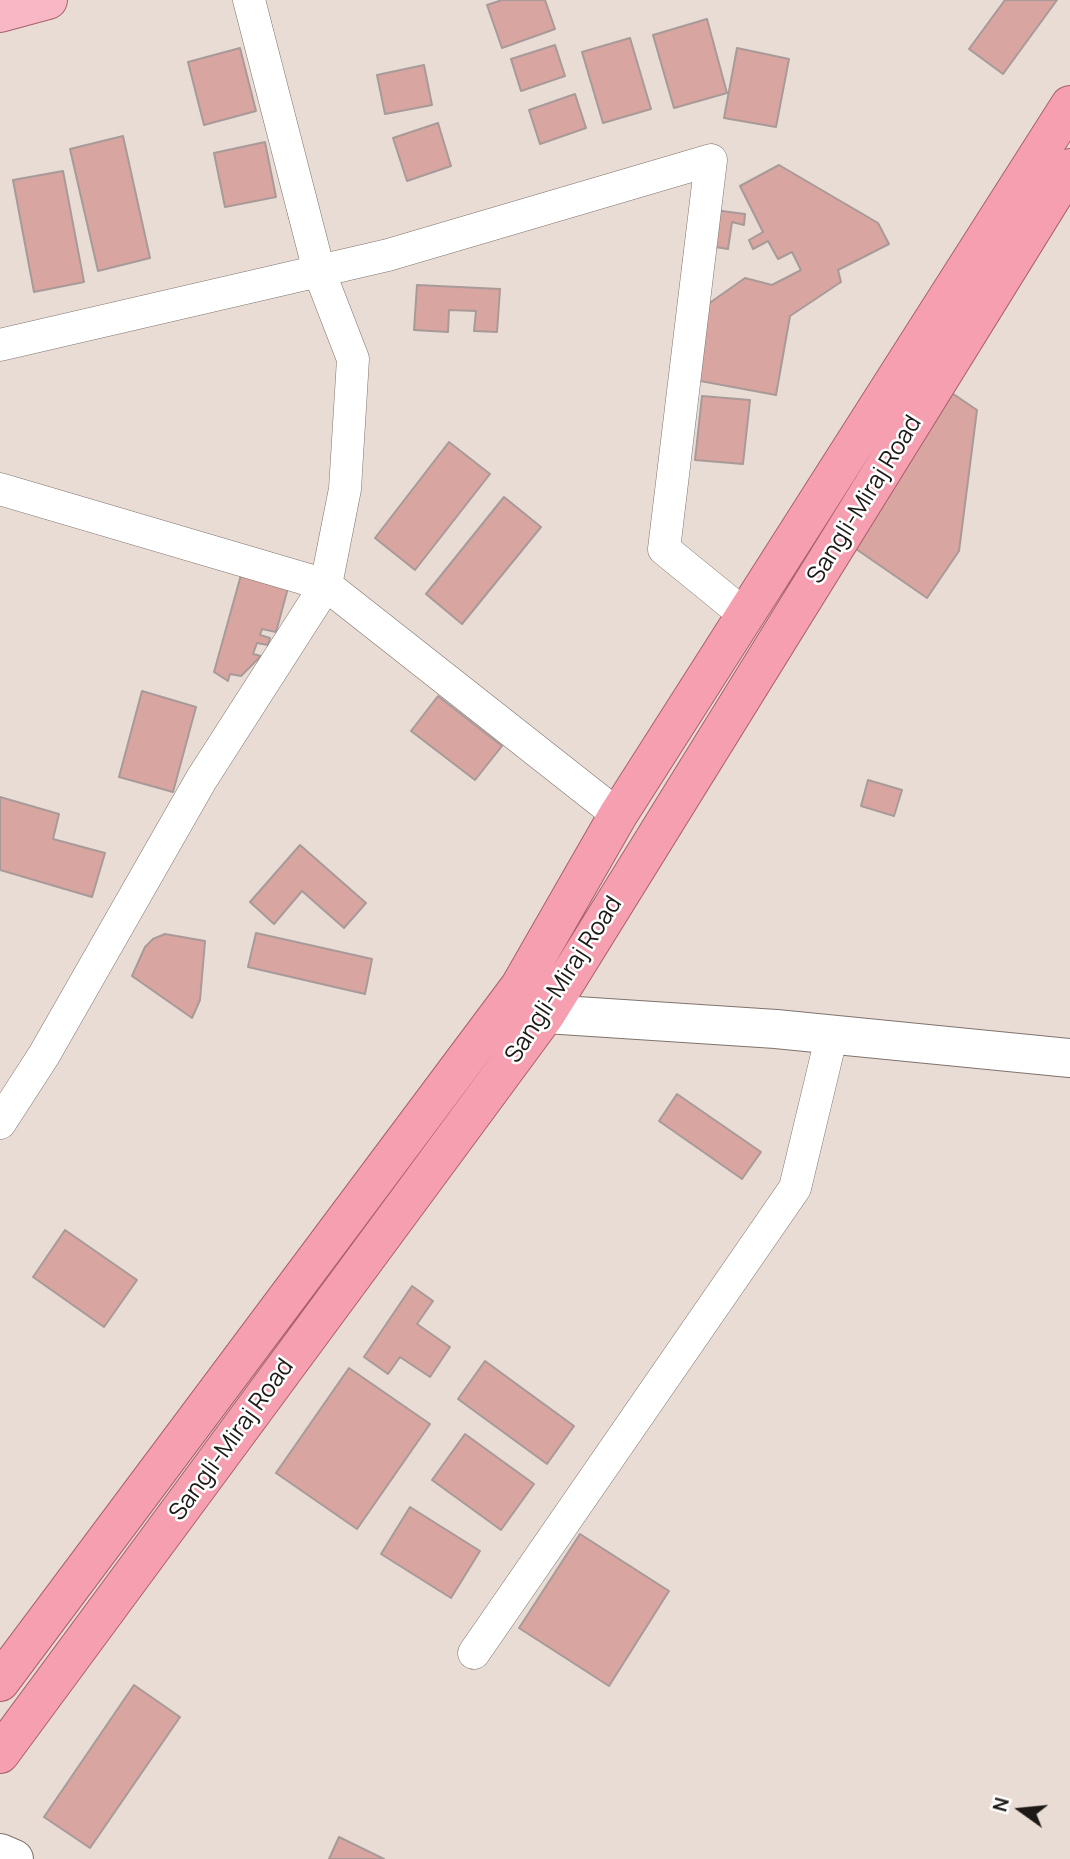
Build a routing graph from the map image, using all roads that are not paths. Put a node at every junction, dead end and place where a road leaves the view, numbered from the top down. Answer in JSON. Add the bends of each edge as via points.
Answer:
{"nodes":[{"id":1,"x":48,"y":0,"type":"edge"},
{"id":2,"x":250,"y":0,"type":"edge"},
{"id":3,"x":0,"y":13,"type":"edge"},
{"id":4,"x":1070,"y":105,"type":"edge"},
{"id":5,"x":1070,"y":168,"type":"edge"},
{"id":6,"x":319,"y":271,"type":"junction"},
{"id":7,"x":0,"y":345,"type":"edge"},
{"id":8,"x":0,"y":489,"type":"edge"},
{"id":9,"x":326,"y":585,"type":"junction"},
{"id":10,"x":745,"y":615,"type":"junction"},
{"id":11,"x":618,"y":815,"type":"junction"},
{"id":12,"x":520,"y":986,"type":"junction"},
{"id":13,"x":546,"y":1014,"type":"junction"},
{"id":14,"x":832,"y":1034,"type":"junction"},
{"id":15,"x":1070,"y":1058,"type":"edge"},
{"id":16,"x":0,"y":1123,"type":"edge"},
{"id":17,"x":474,"y":1653,"type":"dead end"},
{"id":18,"x":0,"y":1682,"type":"edge"},
{"id":19,"x":0,"y":1754,"type":"edge"},
{"id":20,"x":0,"y":1853,"type":"edge"},
{"id":21,"x":14,"y":1859,"type":"edge"}],
"edges":[{"from":1,"to":3,"type":"main road"},
{"from":2,"to":6,"type":"street"},
{"from":4,"to":10,"type":"highway","name":"Sangli-Miraj Road"},
{"from":5,"to":13,"type":"highway","name":"Sangli-Miraj Road"},
{"from":6,"to":7,"type":"street"},
{"from":6,"to":9,"type":"street","via":[[353,359],[345,489]]},
{"from":6,"to":10,"type":"street","via":[[711,160],[664,549]]},
{"from":8,"to":9,"type":"street"},
{"from":9,"to":11,"type":"street"},
{"from":9,"to":16,"type":"street","via":[[201,780],[44,1055]]},
{"from":10,"to":11,"type":"highway","name":"Sangli-Miraj Road"},
{"from":11,"to":12,"type":"highway","name":"Sangli-Miraj Road"},
{"from":12,"to":13,"type":"main road"},
{"from":12,"to":18,"type":"highway","name":"Sangli-Miraj Road"},
{"from":13,"to":14,"type":"main road"},
{"from":13,"to":19,"type":"highway","name":"Sangli-Miraj Road"},
{"from":14,"to":15,"type":"main road"},
{"from":14,"to":17,"type":"street","via":[[795,1188]]},
{"from":20,"to":21,"type":"main road"}]}
